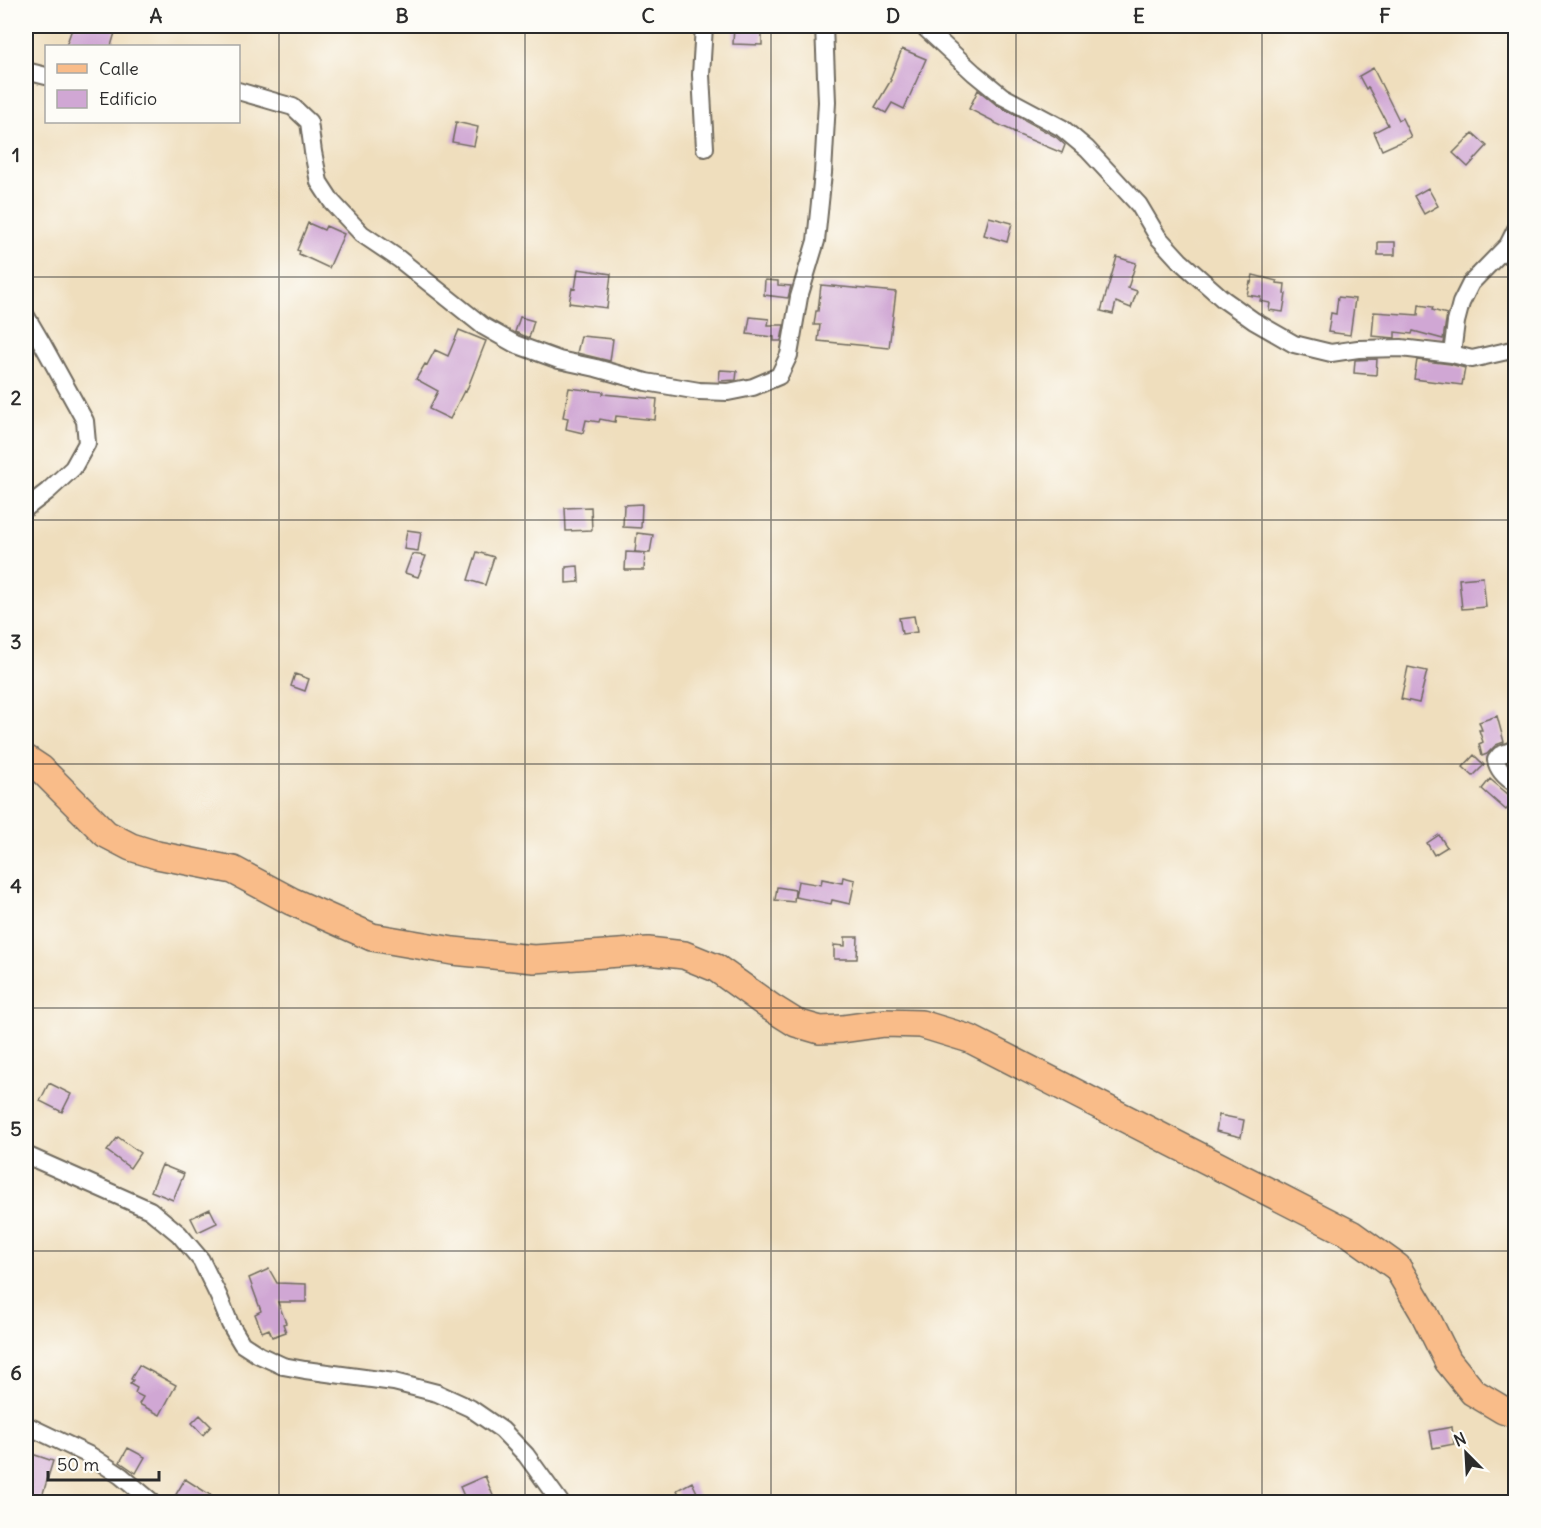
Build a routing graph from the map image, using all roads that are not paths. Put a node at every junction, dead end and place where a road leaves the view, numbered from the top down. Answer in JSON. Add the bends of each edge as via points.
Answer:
{"nodes":[{"id":1,"x":704,"y":26,"type":"edge"},
{"id":2,"x":824,"y":26,"type":"edge"},
{"id":3,"x":923,"y":26,"type":"edge"},
{"id":4,"x":26,"y":71,"type":"edge"},
{"id":5,"x":45,"y":76,"type":"edge"},
{"id":6,"x":240,"y":93,"type":"edge"},
{"id":7,"x":705,"y":148,"type":"dead end"},
{"id":8,"x":1515,"y":229,"type":"edge"},
{"id":9,"x":26,"y":316,"type":"edge"},
{"id":10,"x":1515,"y":349,"type":"edge"},
{"id":11,"x":1452,"y":354,"type":"junction"},
{"id":12,"x":26,"y":508,"type":"edge"},
{"id":13,"x":1515,"y":749,"type":"edge"},
{"id":14,"x":26,"y":759,"type":"edge"},
{"id":15,"x":1515,"y":784,"type":"edge"},
{"id":16,"x":26,"y":1155,"type":"edge"},
{"id":17,"x":1515,"y":1414,"type":"edge"},
{"id":18,"x":26,"y":1425,"type":"edge"},
{"id":19,"x":152,"y":1503,"type":"edge"},
{"id":20,"x":560,"y":1503,"type":"edge"}],
"edges":[{"from":1,"to":7,"type":"street","via":[[700,75]]},
{"from":2,"to":6,"type":"street","via":[[827,102],[816,242],[799,297],[789,355],[779,376],[728,392],[646,382],[559,360],[515,344],[483,326],[362,234],[332,202],[319,182],[309,122],[293,107]]},
{"from":3,"to":11,"type":"street","via":[[1002,96],[1062,128],[1087,149],[1139,205],[1158,237],[1180,261],[1222,299],[1254,321],[1294,344],[1331,353],[1401,348]]},
{"from":4,"to":5,"type":"street"},
{"from":8,"to":11,"type":"street","via":[[1508,244],[1471,283],[1461,303]]},
{"from":9,"to":12,"type":"street","via":[[85,421],[87,444],[72,468]]},
{"from":10,"to":11,"type":"street","via":[[1472,359]]},
{"from":13,"to":15,"type":"street","via":[[1496,760],[1497,767]]},
{"from":14,"to":17,"type":"main road","via":[[106,834],[131,847],[232,870],[372,936],[453,951],[534,959],[648,951],[684,955],[716,968],[796,1023],[820,1030],[885,1023],[921,1024],[970,1039],[1351,1234],[1396,1268],[1424,1311],[1448,1361],[1473,1392]]},
{"from":16,"to":20,"type":"street","via":[[150,1210],[179,1234],[201,1260],[242,1344],[283,1366],[394,1382],[437,1393],[470,1408],[502,1430],[526,1455]]},
{"from":18,"to":19,"type":"street","via":[[91,1456]]}]}
